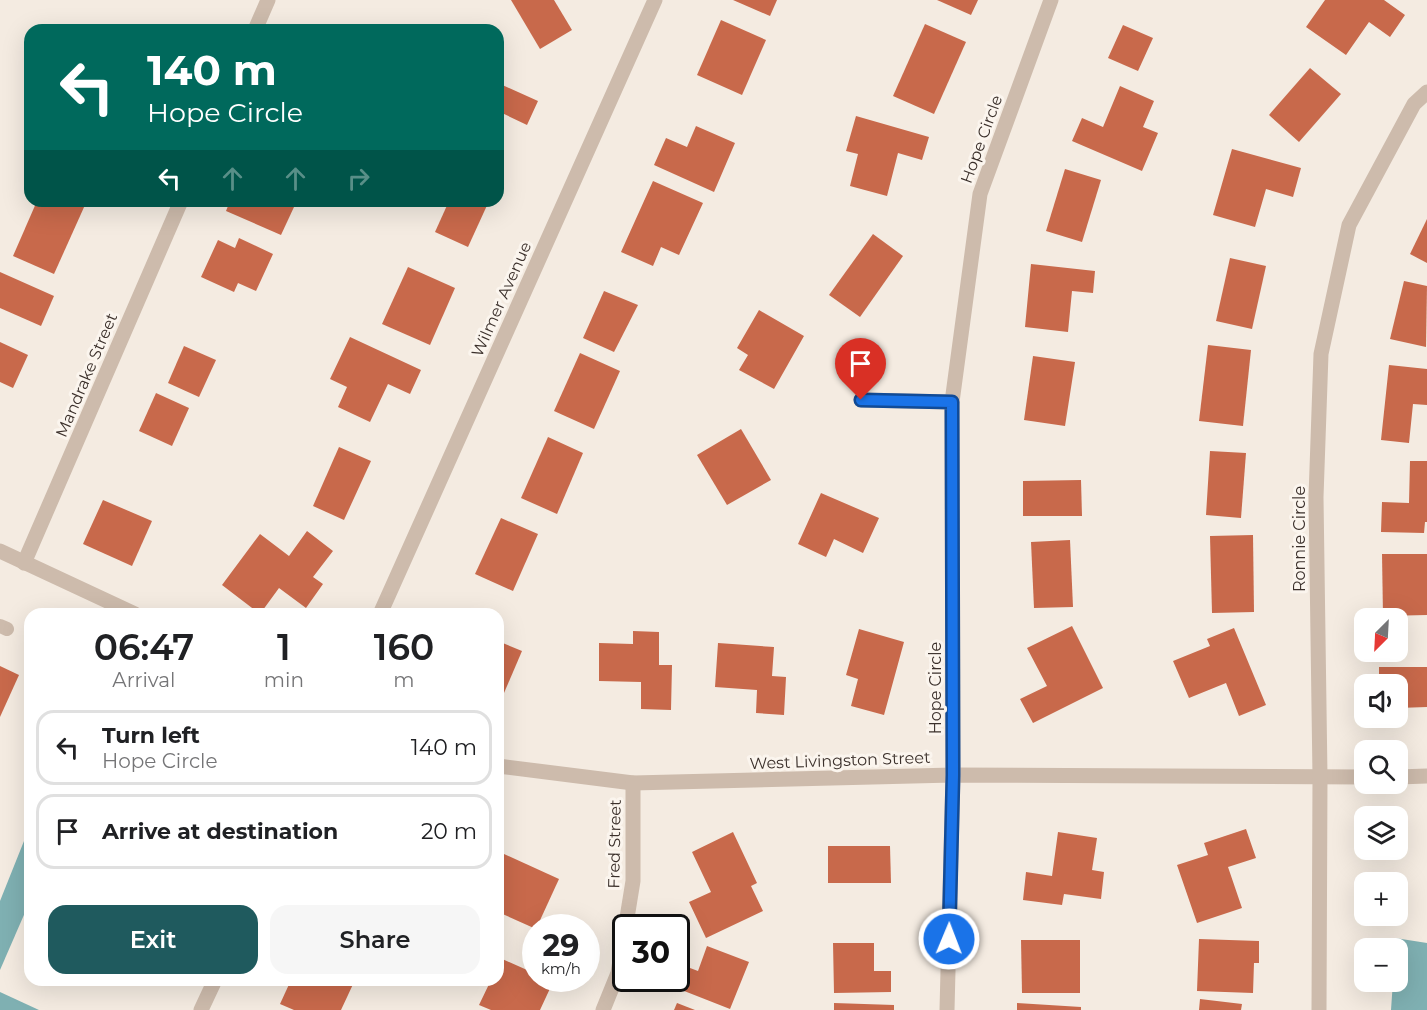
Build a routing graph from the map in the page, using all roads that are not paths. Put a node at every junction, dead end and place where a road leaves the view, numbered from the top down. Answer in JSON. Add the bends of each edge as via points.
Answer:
{"nodes":[{"id":1,"x":268,"y":0,"type":"edge"},
{"id":2,"x":655,"y":0,"type":"edge"},
{"id":3,"x":1051,"y":0,"type":"edge"},
{"id":4,"x":258,"y":24,"type":"edge"},
{"id":5,"x":1427,"y":92,"type":"edge"},
{"id":6,"x":178,"y":207,"type":"edge"},
{"id":7,"x":861,"y":400,"type":"dead end"},
{"id":8,"x":952,"y":402,"type":"junction"},
{"id":9,"x":0,"y":551,"type":"edge"},
{"id":10,"x":24,"y":563,"type":"junction"},
{"id":11,"x":122,"y":608,"type":"edge"},
{"id":12,"x":383,"y":608,"type":"edge"},
{"id":13,"x":504,"y":767,"type":"edge"},
{"id":14,"x":953,"y":775,"type":"junction"},
{"id":15,"x":1427,"y":776,"type":"edge"},
{"id":16,"x":1320,"y":777,"type":"junction"},
{"id":17,"x":1354,"y":777,"type":"edge"},
{"id":18,"x":1408,"y":777,"type":"edge"},
{"id":19,"x":633,"y":783,"type":"junction"},
{"id":20,"x":212,"y":986,"type":"edge"},
{"id":21,"x":201,"y":1010,"type":"edge"},
{"id":22,"x":603,"y":1010,"type":"edge"},
{"id":23,"x":947,"y":1010,"type":"edge"},
{"id":24,"x":1319,"y":1010,"type":"edge"}],
"edges":[{"from":1,"to":4,"type":"street"},
{"from":2,"to":12,"type":"street","name":"Wilmer Avenue"},
{"from":3,"to":8,"type":"street","name":"Hope Circle","via":[[980,194]]},
{"from":5,"to":16,"type":"street","name":"Ronnie Circle","via":[[1414,104],[1349,225],[1321,354],[1316,498]]},
{"from":6,"to":10,"type":"street","name":"Mandrake Street"},
{"from":7,"to":8,"type":"street"},
{"from":8,"to":14,"type":"street","name":"Hope Circle"},
{"from":9,"to":10,"type":"street"},
{"from":10,"to":11,"type":"street"},
{"from":13,"to":19,"type":"street","name":"West Livingston Street"},
{"from":14,"to":16,"type":"street","name":"West Livingston Street"},
{"from":14,"to":19,"type":"street","name":"West Livingston Street"},
{"from":14,"to":23,"type":"street","name":"Hope Circle"},
{"from":15,"to":18,"type":"street"},
{"from":16,"to":17,"type":"street","name":"West Livingston Street"},
{"from":16,"to":24,"type":"street","name":"Ronnie Circle"},
{"from":19,"to":22,"type":"street","name":"Fred Street","via":[[633,881],[618,973]]},
{"from":20,"to":21,"type":"street"}]}
